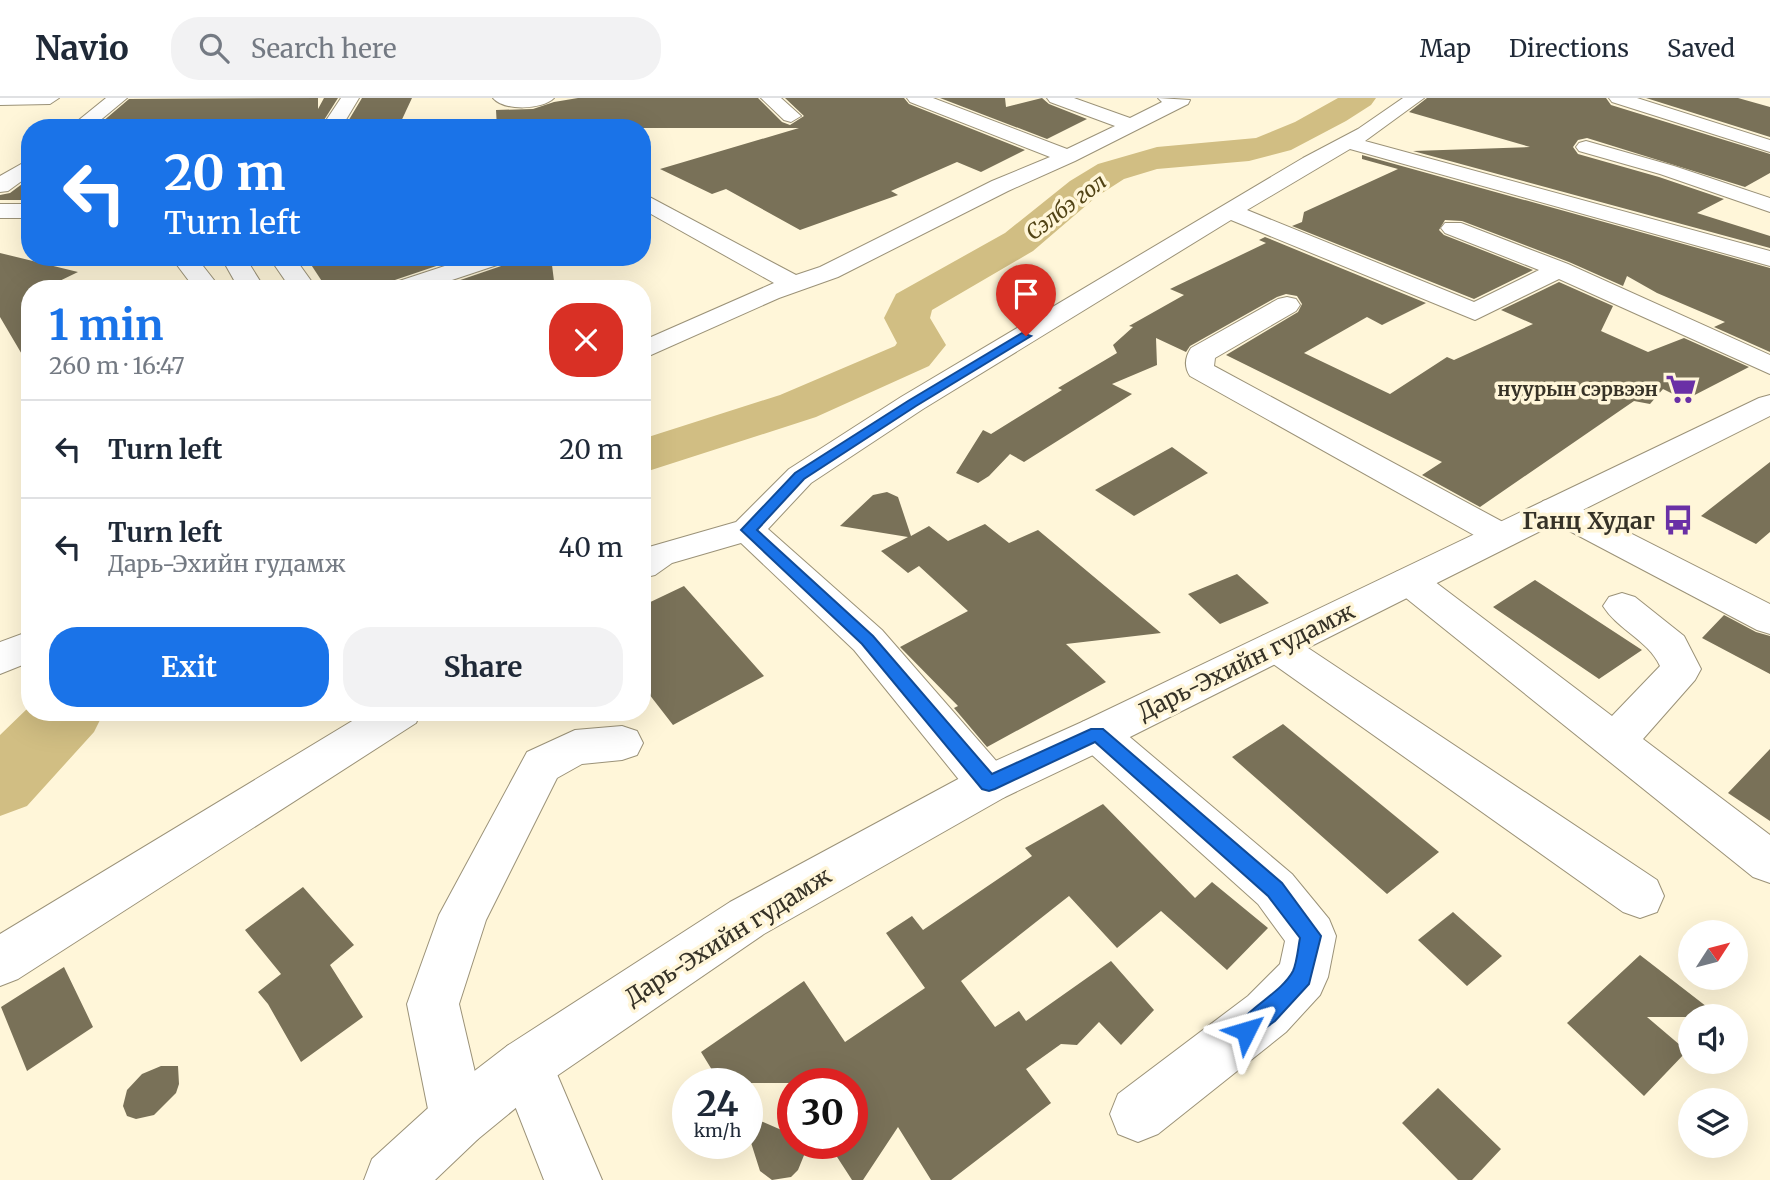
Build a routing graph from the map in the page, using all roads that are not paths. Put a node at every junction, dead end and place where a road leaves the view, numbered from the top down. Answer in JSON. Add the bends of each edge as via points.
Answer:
{"nodes":[{"id":1,"x":50,"y":98,"type":"edge"},
{"id":2,"x":118,"y":98,"type":"edge"},
{"id":3,"x":351,"y":98,"type":"edge"},
{"id":4,"x":502,"y":98,"type":"edge"},
{"id":5,"x":545,"y":98,"type":"edge"},
{"id":6,"x":770,"y":98,"type":"edge"},
{"id":7,"x":916,"y":98,"type":"edge"},
{"id":8,"x":1056,"y":98,"type":"edge"},
{"id":9,"x":1155,"y":98,"type":"edge"},
{"id":10,"x":1416,"y":98,"type":"edge"},
{"id":11,"x":1618,"y":98,"type":"edge"},
{"id":12,"x":0,"y":99,"type":"edge"},
{"id":13,"x":1178,"y":99,"type":"edge"},
{"id":14,"x":791,"y":116,"type":"dead end"},
{"id":15,"x":1110,"y":117,"type":"junction"},
{"id":16,"x":91,"y":119,"type":"edge"},
{"id":17,"x":337,"y":119,"type":"edge"},
{"id":18,"x":1132,"y":125,"type":"junction"},
{"id":19,"x":1348,"y":142,"type":"junction"},
{"id":20,"x":1770,"y":146,"type":"edge"},
{"id":21,"x":1586,"y":147,"type":"dead end"},
{"id":22,"x":1046,"y":148,"type":"junction"},
{"id":23,"x":1068,"y":157,"type":"junction"},
{"id":24,"x":21,"y":171,"type":"edge"},
{"id":25,"x":968,"y":180,"type":"dead end"},
{"id":26,"x":0,"y":186,"type":"edge"},
{"id":27,"x":651,"y":205,"type":"edge"},
{"id":28,"x":1770,"y":205,"type":"edge"},
{"id":29,"x":0,"y":211,"type":"edge"},
{"id":30,"x":21,"y":211,"type":"edge"},
{"id":31,"x":1230,"y":211,"type":"junction"},
{"id":32,"x":1453,"y":228,"type":"dead end"},
{"id":33,"x":1770,"y":259,"type":"edge"},
{"id":34,"x":190,"y":266,"type":"edge"},
{"id":35,"x":469,"y":266,"type":"edge"},
{"id":36,"x":1559,"y":268,"type":"junction"},
{"id":37,"x":201,"y":280,"type":"edge"},
{"id":38,"x":426,"y":280,"type":"edge"},
{"id":39,"x":794,"y":284,"type":"junction"},
{"id":40,"x":1287,"y":305,"type":"dead end"},
{"id":41,"x":651,"y":347,"type":"edge"},
{"id":42,"x":1769,"y":396,"type":"edge"},
{"id":43,"x":1555,"y":509,"type":"junction"},
{"id":44,"x":748,"y":530,"type":"junction"},
{"id":45,"x":1502,"y":536,"type":"junction"},
{"id":46,"x":651,"y":560,"type":"edge"},
{"id":47,"x":1409,"y":581,"type":"junction"},
{"id":48,"x":1622,"y":606,"type":"dead end"},
{"id":49,"x":1770,"y":620,"type":"edge"},
{"id":50,"x":1276,"y":646,"type":"junction"},
{"id":51,"x":21,"y":649,"type":"edge"},
{"id":52,"x":0,"y":659,"type":"edge"},
{"id":53,"x":387,"y":721,"type":"edge"},
{"id":54,"x":1097,"y":734,"type":"junction"},
{"id":55,"x":1615,"y":741,"type":"junction"},
{"id":56,"x":622,"y":743,"type":"dead end"},
{"id":57,"x":989,"y":783,"type":"junction"},
{"id":58,"x":1770,"y":862,"type":"edge"},
{"id":59,"x":1640,"y":896,"type":"dead end"},
{"id":60,"x":0,"y":962,"type":"edge"},
{"id":61,"x":526,"y":1065,"type":"junction"},
{"id":62,"x":1138,"y":1114,"type":"dead end"},
{"id":63,"x":458,"y":1119,"type":"junction"},
{"id":64,"x":393,"y":1180,"type":"edge"},
{"id":65,"x":573,"y":1180,"type":"edge"}],
"edges":[{"from":1,"to":12,"type":"street"},
{"from":2,"to":16,"type":"street"},
{"from":3,"to":17,"type":"street"},
{"from":4,"to":5,"type":"street"},
{"from":6,"to":14,"type":"street"},
{"from":7,"to":22,"type":"street"},
{"from":8,"to":15,"type":"street"},
{"from":9,"to":15,"type":"street"},
{"from":10,"to":19,"type":"street"},
{"from":11,"to":20,"type":"street"},
{"from":13,"to":18,"type":"street"},
{"from":15,"to":18,"type":"street"},
{"from":15,"to":22,"type":"street"},
{"from":18,"to":23,"type":"street"},
{"from":19,"to":31,"type":"street"},
{"from":19,"to":33,"type":"street"},
{"from":21,"to":28,"type":"street"},
{"from":22,"to":23,"type":"street"},
{"from":22,"to":25,"type":"street"},
{"from":23,"to":39,"type":"street","via":[[934,207],[829,272]]},
{"from":24,"to":26,"type":"street"},
{"from":27,"to":39,"type":"street"},
{"from":29,"to":30,"type":"street"},
{"from":31,"to":36,"type":"street","via":[[1475,312]]},
{"from":31,"to":44,"type":"street","via":[[800,476]]},
{"from":32,"to":36,"type":"street"},
{"from":34,"to":37,"type":"street"},
{"from":35,"to":38,"type":"street"},
{"from":36,"to":42,"type":"street"},
{"from":39,"to":41,"type":"street"},
{"from":40,"to":45,"type":"street","via":[[1201,354],[1200,370]]},
{"from":42,"to":43,"type":"street","name":"Дарь-Эхийн гудамж"},
{"from":43,"to":45,"type":"street","name":"Дарь-Эхийн гудамж"},
{"from":43,"to":49,"type":"street"},
{"from":44,"to":46,"type":"street"},
{"from":44,"to":57,"type":"street","via":[[868,640]]},
{"from":45,"to":47,"type":"street","name":"Дарь-Эхийн гудамж"},
{"from":47,"to":50,"type":"street","name":"Дарь-Эхийн гудамж"},
{"from":47,"to":55,"type":"street"},
{"from":48,"to":55,"type":"street","via":[[1670,646],[1681,669]]},
{"from":50,"to":54,"type":"street","name":"Дарь-Эхийн гудамж"},
{"from":50,"to":59,"type":"street"},
{"from":51,"to":52,"type":"street"},
{"from":53,"to":60,"type":"street"},
{"from":54,"to":57,"type":"street","name":"Дарь-Эхийн гудамж"},
{"from":54,"to":62,"type":"street","via":[[1275,889],[1311,936],[1302,976],[1267,1014]]},
{"from":55,"to":58,"type":"street"},
{"from":56,"to":63,"type":"street","via":[[575,747],[542,765],[463,915],[433,1004]]},
{"from":57,"to":61,"type":"street","name":"Дарь-Эхийн гудамж","via":[[747,918]]},
{"from":61,"to":63,"type":"street","name":"Дарь-Эхийн гудамж"},
{"from":61,"to":65,"type":"street"},
{"from":63,"to":64,"type":"street","name":"Дарь-Эхийн гудамж"}]}
